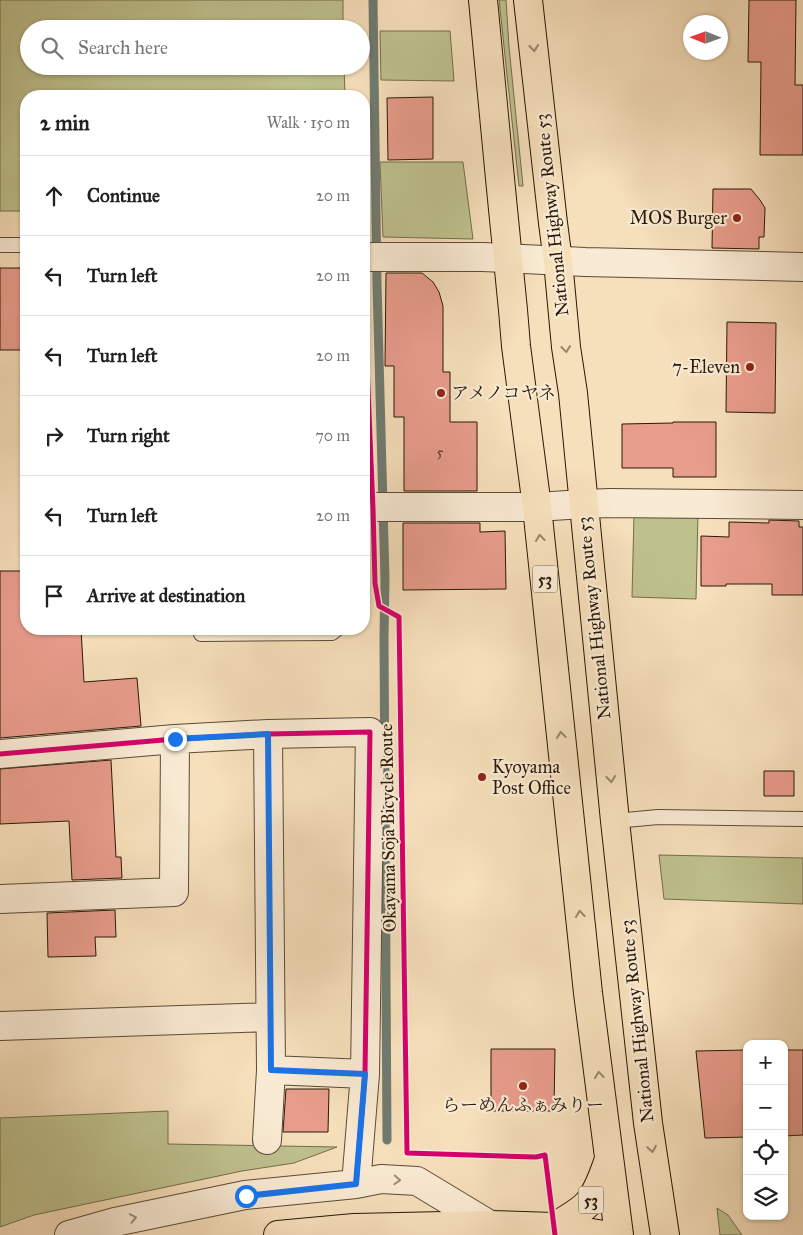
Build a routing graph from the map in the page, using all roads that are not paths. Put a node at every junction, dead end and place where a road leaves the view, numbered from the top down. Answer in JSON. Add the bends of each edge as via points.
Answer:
{"nodes":[{"id":1,"x":483,"y":0,"type":"edge"},
{"id":2,"x":528,"y":0,"type":"edge"},
{"id":3,"x":0,"y":244,"type":"edge"},
{"id":4,"x":20,"y":245,"type":"edge"},
{"id":5,"x":371,"y":257,"type":"edge"},
{"id":6,"x":507,"y":258,"type":"junction"},
{"id":7,"x":558,"y":261,"type":"junction"},
{"id":8,"x":803,"y":268,"type":"edge"},
{"id":9,"x":583,"y":504,"type":"junction"},
{"id":10,"x":803,"y":505,"type":"edge"},
{"id":11,"x":377,"y":507,"type":"edge"},
{"id":12,"x":537,"y":507,"type":"junction"},
{"id":13,"x":268,"y":734,"type":"junction"},
{"id":14,"x":175,"y":739,"type":"junction"},
{"id":15,"x":0,"y":754,"type":"edge"},
{"id":16,"x":803,"y":819,"type":"edge"},
{"id":17,"x":615,"y":821,"type":"junction"},
{"id":18,"x":0,"y":899,"type":"edge"},
{"id":19,"x":270,"y":1018,"type":"junction"},
{"id":20,"x":0,"y":1026,"type":"edge"},
{"id":21,"x":271,"y":1070,"type":"junction"},
{"id":22,"x":365,"y":1074,"type":"junction"},
{"id":23,"x":268,"y":1140,"type":"dead end"},
{"id":24,"x":609,"y":1158,"type":"junction"},
{"id":25,"x":356,"y":1184,"type":"junction"},
{"id":26,"x":490,"y":1225,"type":"junction"},
{"id":27,"x":554,"y":1227,"type":"junction"},
{"id":28,"x":69,"y":1235,"type":"edge"},
{"id":29,"x":278,"y":1235,"type":"edge"},
{"id":30,"x":604,"y":1235,"type":"edge"},
{"id":31,"x":619,"y":1235,"type":"edge"},
{"id":32,"x":665,"y":1235,"type":"edge"}],
"edges":[{"from":1,"to":6,"type":"highway","number":"53"},
{"from":2,"to":7,"type":"highway","name":"National Highway Route 53","one_way":true},
{"from":3,"to":4,"type":"lane"},
{"from":5,"to":6,"type":"street"},
{"from":6,"to":7,"type":"street"},
{"from":6,"to":12,"type":"highway","number":"53"},
{"from":7,"to":8,"type":"street"},
{"from":7,"to":9,"type":"highway","name":"National Highway Route 53","one_way":true},
{"from":9,"to":10,"type":"street"},
{"from":9,"to":12,"type":"street"},
{"from":9,"to":17,"type":"highway","name":"National Highway Route 53","one_way":true},
{"from":11,"to":12,"type":"street"},
{"from":24,"to":12,"type":"highway","number":"53","one_way":true,"via":[[588,993]]},
{"from":13,"to":14,"type":"street"},
{"from":13,"to":19,"type":"street"},
{"from":13,"to":22,"type":"street","via":[[370,732]]},
{"from":14,"to":15,"type":"street"},
{"from":14,"to":18,"type":"street","via":[[174,892]]},
{"from":16,"to":17,"type":"lane","via":[[658,817]]},
{"from":17,"to":32,"type":"highway","name":"National Highway Route 53","one_way":true,"via":[[648,1123]]},
{"from":19,"to":20,"type":"street"},
{"from":19,"to":21,"type":"street"},
{"from":21,"to":22,"type":"street"},
{"from":21,"to":23,"type":"street"},
{"from":22,"to":25,"type":"street"},
{"from":24,"to":27,"type":"highway","number":"53","via":[[589,1202]]},
{"from":24,"to":31,"type":"highway","number":"53"},
{"from":25,"to":26,"type":"street","one_way":true,"via":[[380,1179],[417,1181]]},
{"from":28,"to":25,"type":"street","one_way":true,"via":[[115,1222],[246,1196]]},
{"from":26,"to":27,"type":"highway","number":"53"},
{"from":26,"to":29,"type":"highway","number":"53","via":[[354,1228]]},
{"from":27,"to":30,"type":"highway","number":"53"}]}
